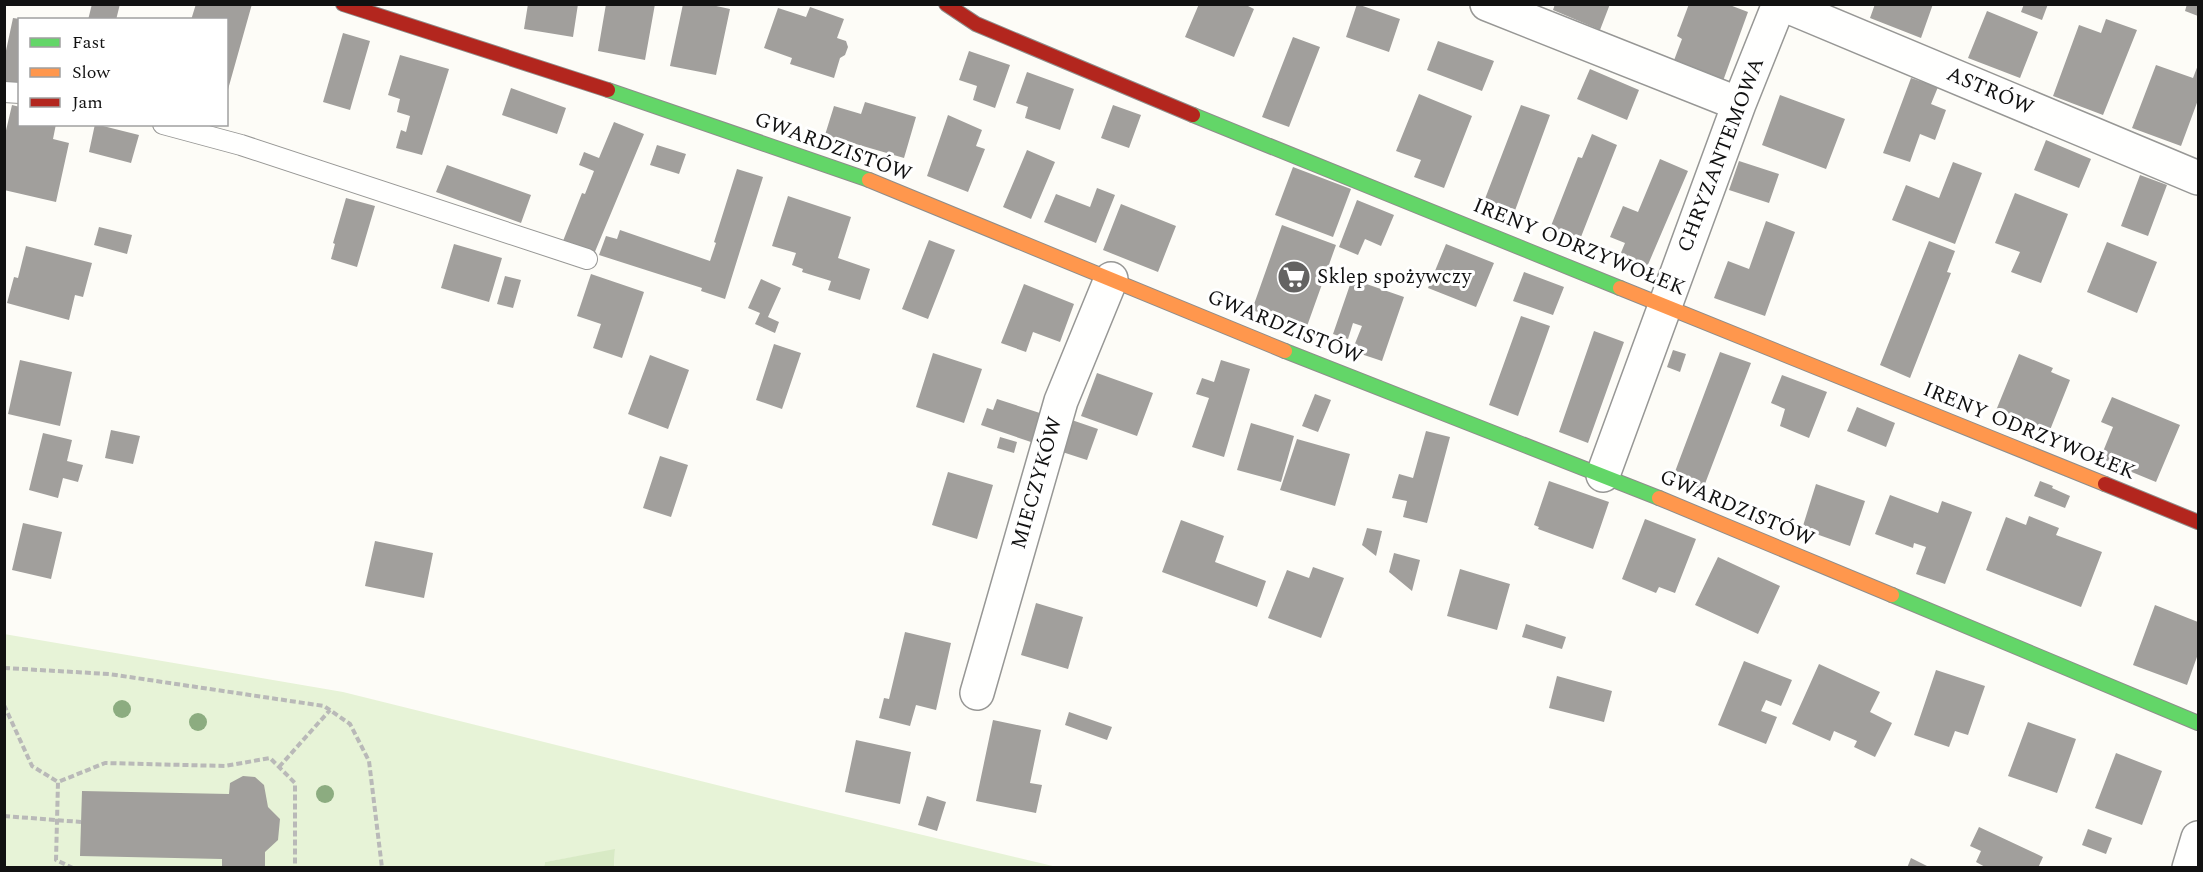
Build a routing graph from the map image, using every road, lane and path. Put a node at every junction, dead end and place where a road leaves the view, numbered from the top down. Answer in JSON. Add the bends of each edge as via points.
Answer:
{"nodes":[{"id":1,"x":343,"y":4,"type":"edge"},
{"id":2,"x":946,"y":4,"type":"edge"},
{"id":3,"x":1487,"y":4,"type":"edge"},
{"id":4,"x":1780,"y":4,"type":"edge"},
{"id":5,"x":1739,"y":104,"type":"junction"},
{"id":6,"x":170,"y":126,"type":"edge"},
{"id":7,"x":2199,"y":178,"type":"edge"},
{"id":8,"x":587,"y":259,"type":"dead end"},
{"id":9,"x":1111,"y":279,"type":"junction"},
{"id":10,"x":1664,"y":304,"type":"junction"},
{"id":11,"x":1603,"y":475,"type":"junction"},
{"id":12,"x":2199,"y":522,"type":"edge"},
{"id":13,"x":4,"y":668,"type":"edge"},
{"id":14,"x":977,"y":693,"type":"dead end"},
{"id":15,"x":4,"y":705,"type":"edge"},
{"id":16,"x":330,"y":710,"type":"junction"},
{"id":17,"x":2199,"y":723,"type":"edge"},
{"id":18,"x":279,"y":766,"type":"junction"},
{"id":19,"x":58,"y":782,"type":"junction"},
{"id":20,"x":4,"y":816,"type":"edge"},
{"id":21,"x":57,"y":821,"type":"junction"},
{"id":22,"x":81,"y":822,"type":"dead end"},
{"id":23,"x":2199,"y":838,"type":"edge"},
{"id":24,"x":73,"y":867,"type":"edge"},
{"id":25,"x":295,"y":867,"type":"edge"},
{"id":26,"x":382,"y":867,"type":"edge"},
{"id":27,"x":2189,"y":867,"type":"edge"}],
"edges":[{"from":1,"to":9,"type":"street","name":"GWARDZISTÓW","via":[[663,108],[871,181]]},
{"from":2,"to":10,"type":"street","name":"IRENY ODRZYWOŁEK","via":[[976,24],[1104,79]]},
{"from":3,"to":5,"type":"street"},
{"from":4,"to":5,"type":"street","name":"CHRYZANTEMOWA"},
{"from":4,"to":7,"type":"street","name":"ASTRÓW"},
{"from":5,"to":10,"type":"street","name":"CHRYZANTEMOWA"},
{"from":6,"to":8,"type":"lane"},
{"from":9,"to":11,"type":"street","name":"GWARDZISTÓW"},
{"from":9,"to":14,"type":"street","name":"MIECZYKÓW","via":[[1061,400]]},
{"from":10,"to":11,"type":"street","name":"CHRYZANTEMOWA"},
{"from":10,"to":12,"type":"street","name":"IRENY ODRZYWOŁEK"},
{"from":11,"to":17,"type":"street","name":"GWARDZISTÓW"},
{"from":13,"to":16,"type":"path","via":[[109,674]]},
{"from":15,"to":19,"type":"path","via":[[32,766]]},
{"from":16,"to":18,"type":"path"},
{"from":16,"to":26,"type":"path","via":[[350,724],[369,761]]},
{"from":18,"to":19,"type":"path","via":[[270,758],[225,766],[105,763]]},
{"from":18,"to":25,"type":"path","via":[[295,783]]},
{"from":19,"to":21,"type":"path"},
{"from":20,"to":21,"type":"path"},
{"from":21,"to":22,"type":"path"},
{"from":21,"to":24,"type":"path","via":[[56,860]]},
{"from":23,"to":27,"type":"street"}]}
